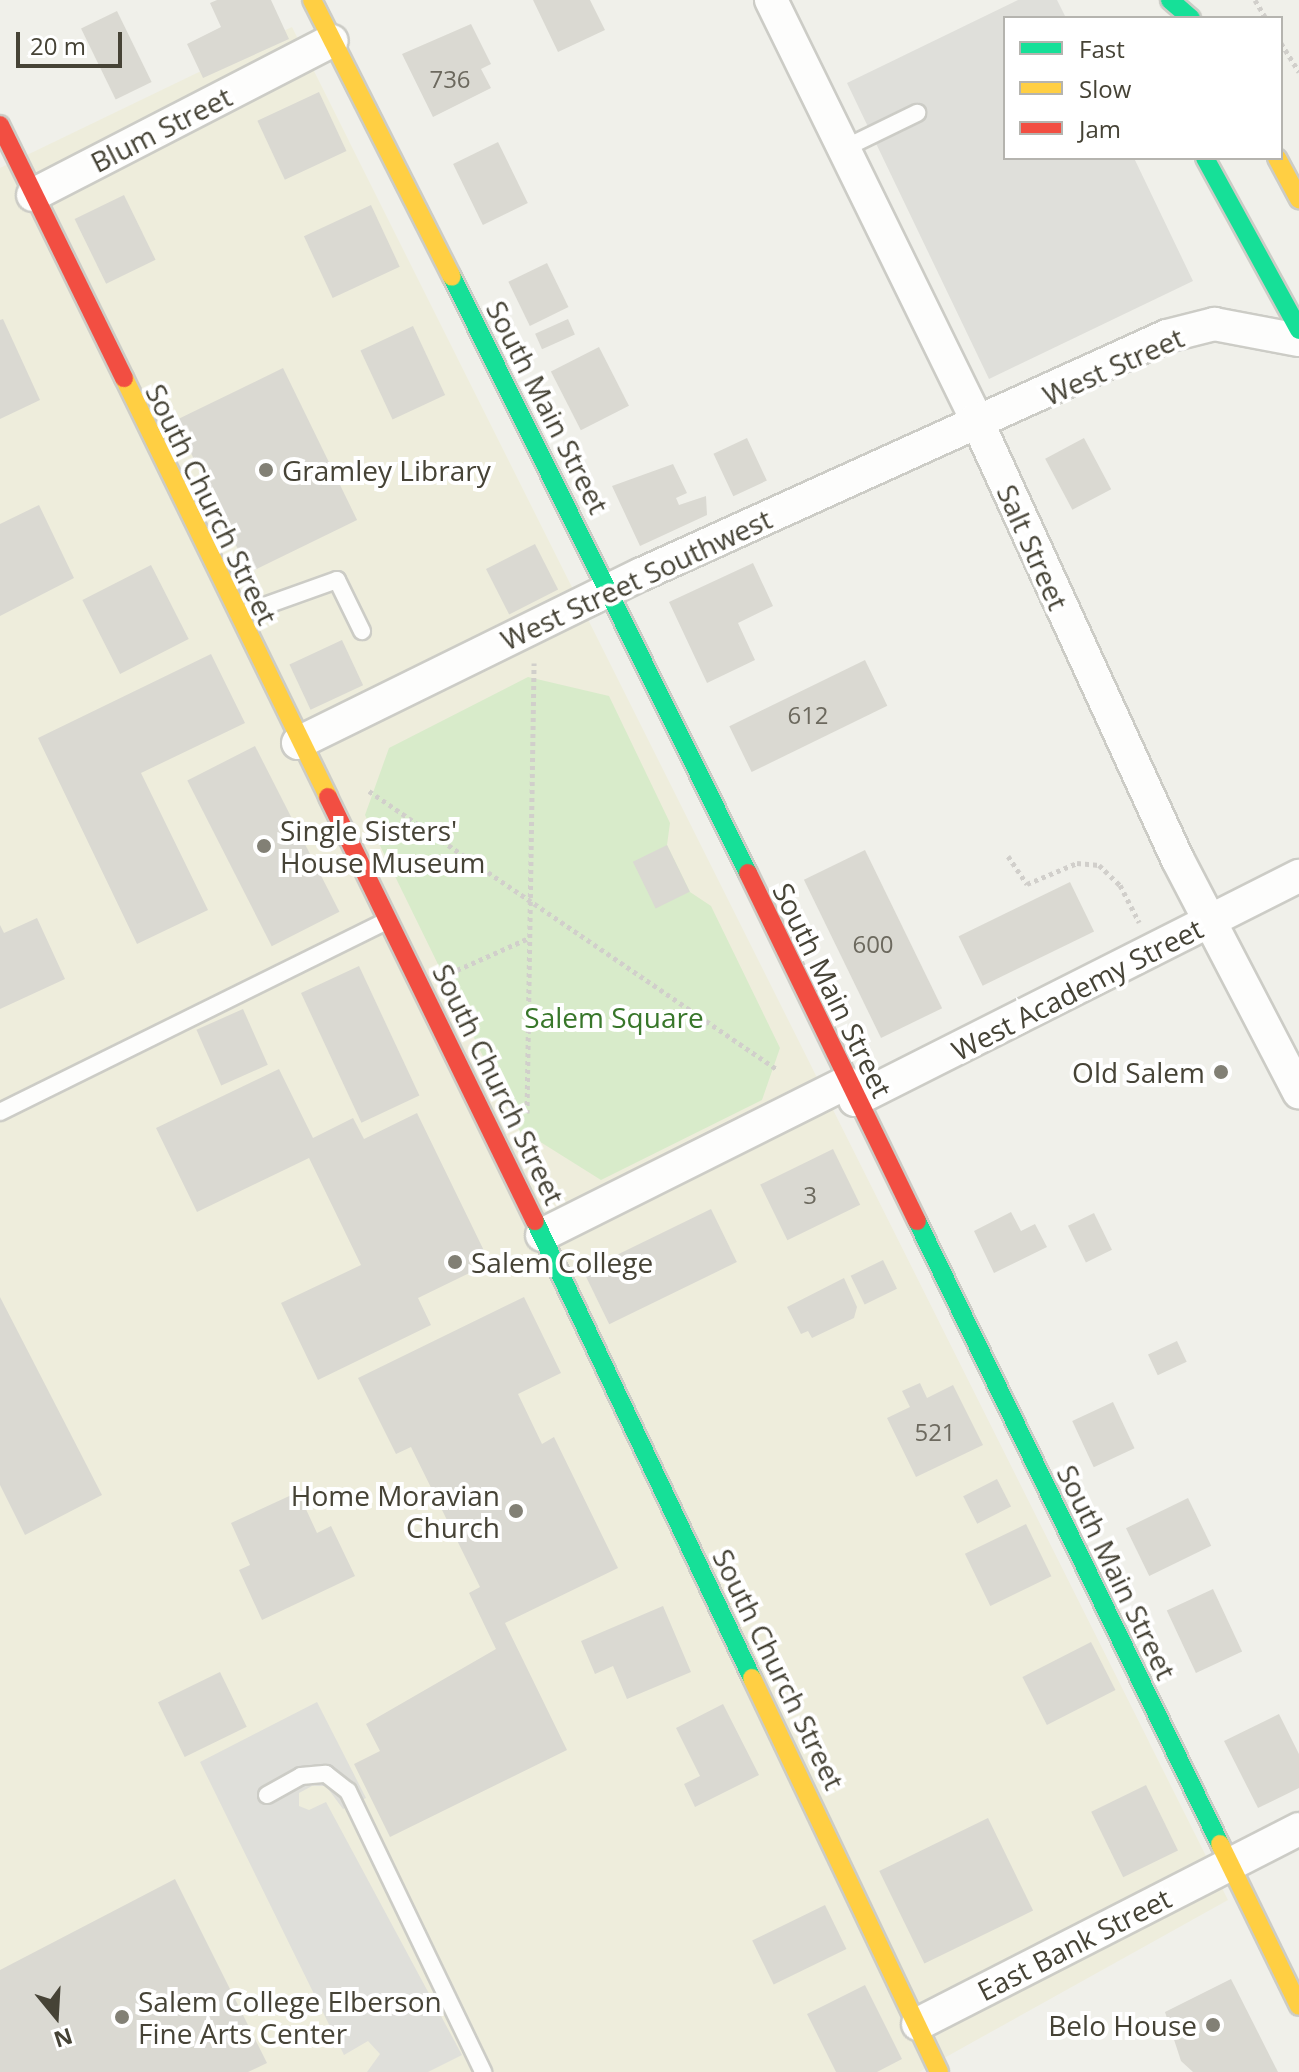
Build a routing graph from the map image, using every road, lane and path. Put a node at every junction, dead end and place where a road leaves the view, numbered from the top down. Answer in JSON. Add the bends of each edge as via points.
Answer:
{"nodes":[{"id":1,"x":312,"y":0,"type":"edge"},
{"id":2,"x":771,"y":0,"type":"edge"},
{"id":3,"x":1170,"y":0,"type":"edge"},
{"id":4,"x":1189,"y":16,"type":"edge"},
{"id":5,"x":332,"y":41,"type":"junction"},
{"id":6,"x":1283,"y":46,"type":"edge"},
{"id":7,"x":1299,"y":72,"type":"edge"},
{"id":8,"x":917,"y":113,"type":"dead end"},
{"id":9,"x":0,"y":125,"type":"edge"},
{"id":10,"x":841,"y":150,"type":"junction"},
{"id":11,"x":1206,"y":160,"type":"edge"},
{"id":12,"x":1278,"y":160,"type":"edge"},
{"id":13,"x":33,"y":195,"type":"junction"},
{"id":14,"x":1299,"y":199,"type":"edge"},
{"id":15,"x":1299,"y":330,"type":"edge"},
{"id":16,"x":1299,"y":340,"type":"edge"},
{"id":17,"x":976,"y":419,"type":"junction"},
{"id":18,"x":610,"y":589,"type":"junction"},
{"id":19,"x":234,"y":617,"type":"junction"},
{"id":20,"x":362,"y":631,"type":"dead end"},
{"id":21,"x":534,"y":654,"type":"dead end"},
{"id":22,"x":298,"y":743,"type":"junction"},
{"id":23,"x":363,"y":789,"type":"dead end"},
{"id":24,"x":1008,"y":856,"type":"dead end"},
{"id":25,"x":1299,"y":876,"type":"edge"},
{"id":26,"x":530,"y":900,"type":"junction"},
{"id":27,"x":1215,"y":920,"type":"junction"},
{"id":28,"x":386,"y":921,"type":"junction"},
{"id":29,"x":529,"y":938,"type":"junction"},
{"id":30,"x":1152,"y":952,"type":"junction"},
{"id":31,"x":421,"y":988,"type":"junction"},
{"id":32,"x":778,"y":1070,"type":"dead end"},
{"id":33,"x":850,"y":1091,"type":"junction"},
{"id":34,"x":1299,"y":1092,"type":"edge"},
{"id":35,"x":0,"y":1112,"type":"edge"},
{"id":36,"x":527,"y":1123,"type":"dead end"},
{"id":37,"x":542,"y":1235,"type":"junction"},
{"id":38,"x":267,"y":1795,"type":"dead end"},
{"id":39,"x":1299,"y":1829,"type":"edge"},
{"id":40,"x":1229,"y":1864,"type":"junction"},
{"id":41,"x":1299,"y":2006,"type":"edge"},
{"id":42,"x":918,"y":2024,"type":"junction"},
{"id":43,"x":483,"y":2072,"type":"edge"},
{"id":44,"x":939,"y":2072,"type":"edge"}],
"edges":[{"from":1,"to":5,"type":"street","name":"South Main Street"},
{"from":2,"to":10,"type":"street","name":"Salt Street"},
{"from":3,"to":4,"type":"street"},
{"from":5,"to":13,"type":"street","name":"Blum Street"},
{"from":5,"to":18,"type":"street","name":"South Main Street"},
{"from":6,"to":7,"type":"path"},
{"from":8,"to":10,"type":"lane"},
{"from":9,"to":13,"type":"street","name":"South Church Street"},
{"from":10,"to":17,"type":"street","name":"Salt Street"},
{"from":11,"to":15,"type":"street"},
{"from":12,"to":14,"type":"street"},
{"from":13,"to":19,"type":"street","name":"South Church Street"},
{"from":16,"to":17,"type":"street","name":"West Street","via":[[1214,324],[1167,336],[1031,403]]},
{"from":17,"to":18,"type":"street","name":"West Street Southwest"},
{"from":17,"to":27,"type":"street","name":"Salt Street","via":[[1178,860]]},
{"from":18,"to":22,"type":"street","name":"West Street Southwest"},
{"from":18,"to":33,"type":"street","name":"South Main Street"},
{"from":19,"to":20,"type":"lane","via":[[337,580]]},
{"from":19,"to":22,"type":"street","name":"South Church Street"},
{"from":21,"to":26,"type":"path"},
{"from":22,"to":28,"type":"street","name":"South Church Street"},
{"from":23,"to":26,"type":"path"},
{"from":24,"to":30,"type":"path","via":[[1027,884],[1077,863],[1099,865],[1120,885]]},
{"from":25,"to":27,"type":"street","name":"West Academy Street"},
{"from":26,"to":29,"type":"path"},
{"from":26,"to":32,"type":"path"},
{"from":27,"to":30,"type":"street","name":"West Academy Street"},
{"from":27,"to":34,"type":"street","name":"Salt Street"},
{"from":28,"to":31,"type":"street","name":"South Church Street"},
{"from":28,"to":35,"type":"lane"},
{"from":29,"to":31,"type":"path"},
{"from":29,"to":36,"type":"path"},
{"from":30,"to":33,"type":"street","name":"West Academy Street"},
{"from":31,"to":37,"type":"street","name":"South Church Street"},
{"from":33,"to":37,"type":"street","name":"West Academy Street"},
{"from":33,"to":40,"type":"street","name":"South Main Street"},
{"from":37,"to":42,"type":"street","name":"South Church Street"},
{"from":38,"to":43,"type":"lane","via":[[301,1776],[326,1774],[348,1791]]},
{"from":39,"to":40,"type":"street","name":"East Bank Street"},
{"from":40,"to":41,"type":"street","name":"South Main Street"},
{"from":40,"to":42,"type":"street","name":"East Bank Street"},
{"from":42,"to":44,"type":"street","name":"South Church Street"}]}
